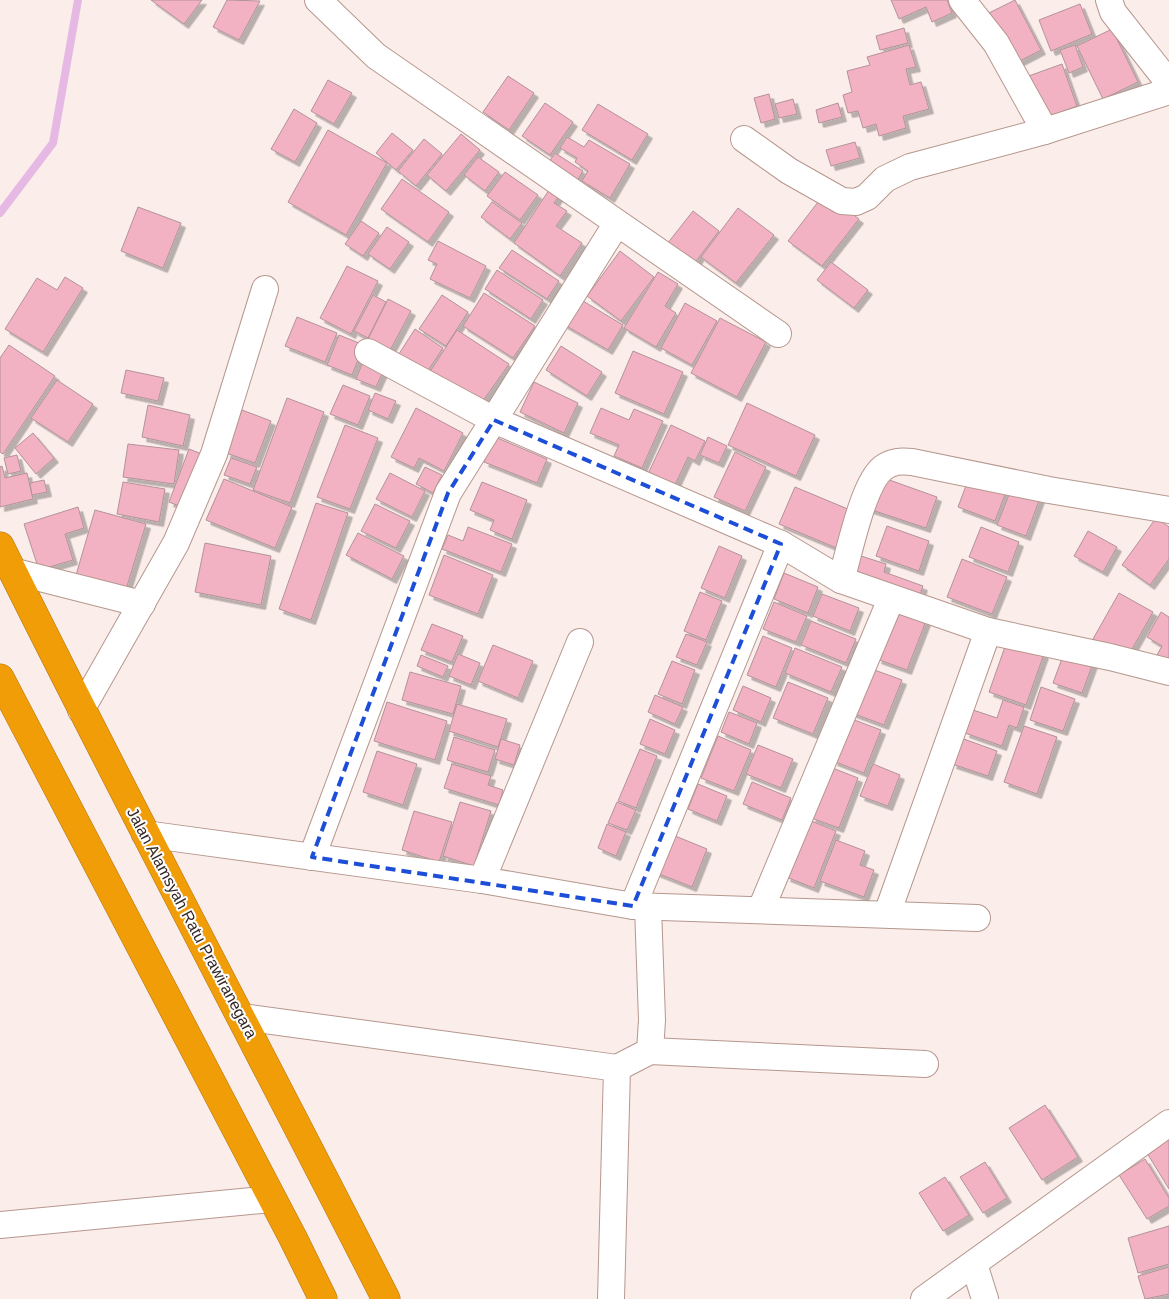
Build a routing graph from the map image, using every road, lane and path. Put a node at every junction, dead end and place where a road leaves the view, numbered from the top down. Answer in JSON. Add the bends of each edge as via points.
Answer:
{"nodes":[{"id":1,"x":318,"y":0,"type":"edge"},
{"id":2,"x":962,"y":0,"type":"edge"},
{"id":3,"x":1108,"y":0,"type":"edge"},
{"id":4,"x":1169,"y":83,"type":"edge"},
{"id":5,"x":1169,"y":91,"type":"edge"},
{"id":6,"x":1045,"y":131,"type":"junction"},
{"id":7,"x":744,"y":139,"type":"dead end"},
{"id":8,"x":616,"y":223,"type":"junction"},
{"id":9,"x":265,"y":289,"type":"dead end"},
{"id":10,"x":778,"y":334,"type":"dead end"},
{"id":11,"x":368,"y":352,"type":"dead end"},
{"id":12,"x":494,"y":420,"type":"junction"},
{"id":13,"x":1169,"y":510,"type":"edge"},
{"id":14,"x":781,"y":544,"type":"junction"},
{"id":15,"x":0,"y":546,"type":"edge"},
{"id":16,"x":12,"y":571,"type":"junction"},
{"id":17,"x":842,"y":580,"type":"junction"},
{"id":18,"x":891,"y":599,"type":"junction"},
{"id":19,"x":142,"y":604,"type":"junction"},
{"id":20,"x":988,"y":631,"type":"junction"},
{"id":21,"x":580,"y":642,"type":"dead end"},
{"id":22,"x":1169,"y":672,"type":"edge"},
{"id":23,"x":0,"y":678,"type":"edge"},
{"id":24,"x":82,"y":710,"type":"junction"},
{"id":25,"x":145,"y":834,"type":"junction"},
{"id":26,"x":312,"y":857,"type":"junction"},
{"id":27,"x":482,"y":880,"type":"junction"},
{"id":28,"x":641,"y":907,"type":"junction"},
{"id":29,"x":761,"y":909,"type":"junction"},
{"id":30,"x":887,"y":914,"type":"junction"},
{"id":31,"x":976,"y":918,"type":"dead end"},
{"id":32,"x":242,"y":1017,"type":"junction"},
{"id":33,"x":650,"y":1051,"type":"junction"},
{"id":34,"x":925,"y":1064,"type":"dead end"},
{"id":35,"x":617,"y":1068,"type":"junction"},
{"id":36,"x":1169,"y":1123,"type":"edge"},
{"id":37,"x":272,"y":1199,"type":"junction"},
{"id":38,"x":0,"y":1225,"type":"edge"},
{"id":39,"x":974,"y":1264,"type":"junction"},
{"id":40,"x":323,"y":1299,"type":"edge"},
{"id":41,"x":386,"y":1299,"type":"edge"},
{"id":42,"x":611,"y":1299,"type":"edge"},
{"id":43,"x":924,"y":1299,"type":"edge"},
{"id":44,"x":985,"y":1299,"type":"edge"}],
"edges":[{"from":1,"to":8,"type":"street","via":[[376,56]]},
{"from":2,"to":6,"type":"street","via":[[996,43]]},
{"from":3,"to":4,"type":"street","via":[[1113,12]]},
{"from":5,"to":6,"type":"street"},
{"from":6,"to":7,"type":"street","via":[[910,167],[885,179],[867,197],[856,202],[842,201],[789,171]]},
{"from":8,"to":10,"type":"street"},
{"from":8,"to":12,"type":"street"},
{"from":9,"to":19,"type":"street","via":[[214,454],[176,543]]},
{"from":11,"to":12,"type":"street"},
{"from":12,"to":14,"type":"street"},
{"from":12,"to":26,"type":"street","via":[[448,493]]},
{"from":13,"to":17,"type":"street","via":[[895,461],[875,475],[868,489]]},
{"from":14,"to":17,"type":"street"},
{"from":14,"to":28,"type":"street"},
{"from":15,"to":16,"type":"highway","name":"Jalan Alamsyah Ratu Prawiranegara"},
{"from":16,"to":19,"type":"street"},
{"from":16,"to":24,"type":"highway","name":"Jalan Alamsyah Ratu Prawiranegara"},
{"from":17,"to":18,"type":"street"},
{"from":18,"to":20,"type":"street"},
{"from":18,"to":29,"type":"street"},
{"from":19,"to":24,"type":"street"},
{"from":20,"to":22,"type":"street"},
{"from":20,"to":30,"type":"street"},
{"from":21,"to":27,"type":"street"},
{"from":23,"to":37,"type":"highway"},
{"from":24,"to":25,"type":"highway","name":"Jalan Alamsyah Ratu Prawiranegara"},
{"from":25,"to":26,"type":"street"},
{"from":25,"to":32,"type":"highway","name":"Jalan Alamsyah Ratu Prawiranegara"},
{"from":26,"to":27,"type":"street"},
{"from":27,"to":28,"type":"street"},
{"from":28,"to":29,"type":"street"},
{"from":28,"to":33,"type":"street","via":[[652,1020]]},
{"from":29,"to":30,"type":"street"},
{"from":30,"to":31,"type":"street"},
{"from":32,"to":35,"type":"street"},
{"from":32,"to":41,"type":"highway","name":"Jalan Alamsyah Ratu Prawiranegara"},
{"from":33,"to":34,"type":"street"},
{"from":33,"to":35,"type":"street"},
{"from":35,"to":42,"type":"street"},
{"from":36,"to":39,"type":"street"},
{"from":37,"to":38,"type":"street"},
{"from":37,"to":40,"type":"highway"},
{"from":39,"to":43,"type":"street"},
{"from":39,"to":44,"type":"street"}]}
